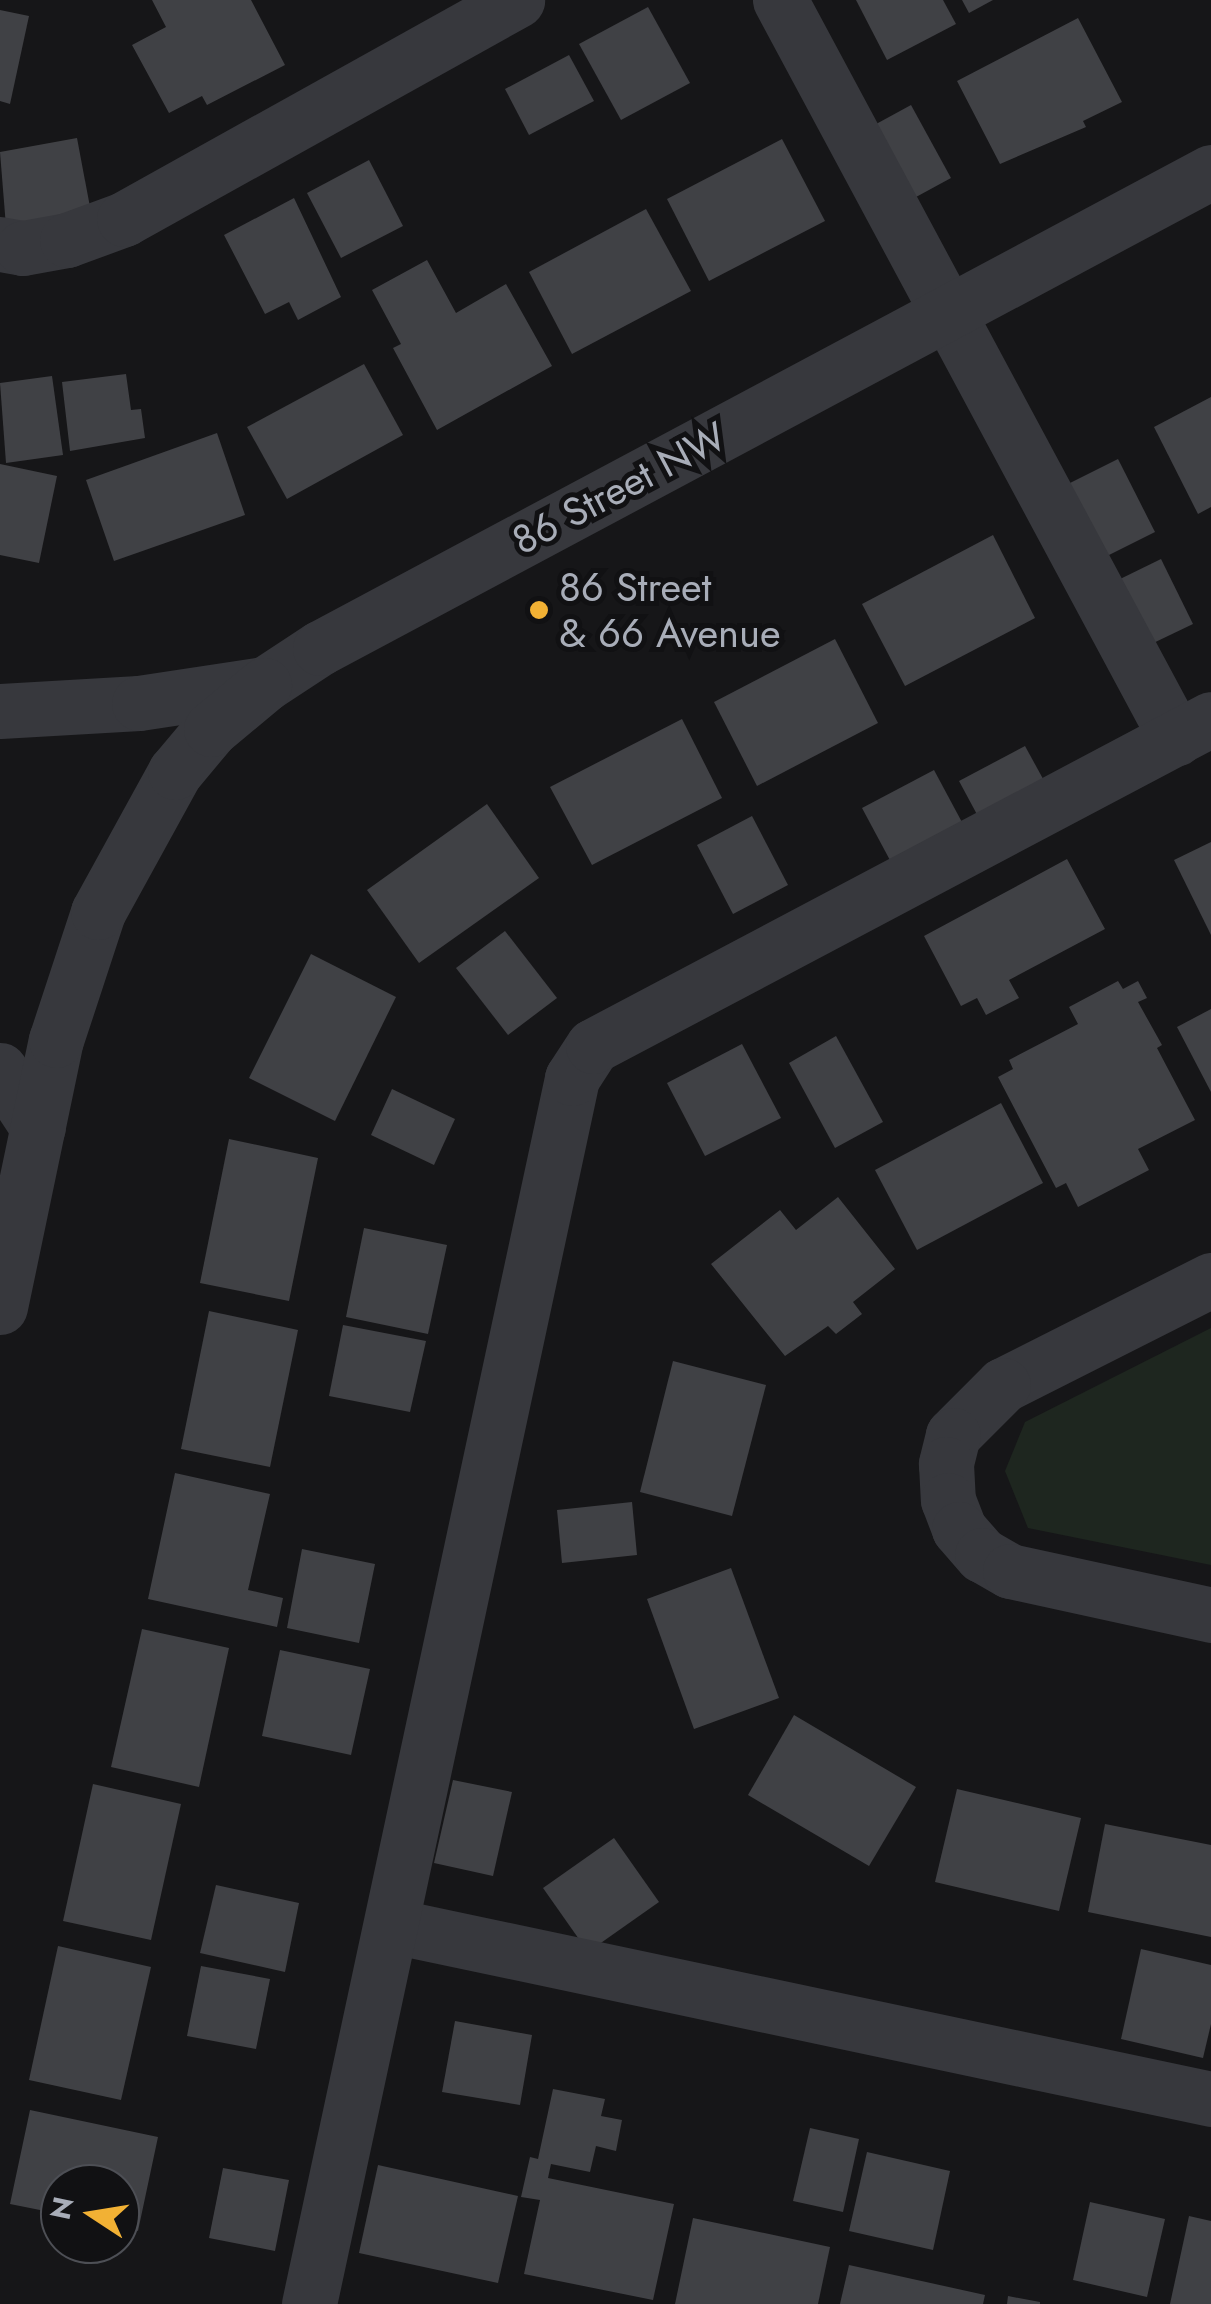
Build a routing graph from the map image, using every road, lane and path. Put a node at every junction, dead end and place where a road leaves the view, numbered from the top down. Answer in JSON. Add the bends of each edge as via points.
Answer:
{"nodes":[{"id":1,"x":517,"y":0,"type":"edge"},
{"id":2,"x":780,"y":0,"type":"edge"},
{"id":3,"x":1211,"y":172,"type":"edge"},
{"id":4,"x":0,"y":244,"type":"edge"},
{"id":5,"x":948,"y":312,"type":"junction"},
{"id":6,"x":264,"y":684,"type":"junction"},
{"id":7,"x":0,"y":711,"type":"edge"},
{"id":8,"x":1193,"y":729,"type":"edge"},
{"id":9,"x":0,"y":1070,"type":"edge"},
{"id":10,"x":38,"y":1128,"type":"junction"},
{"id":11,"x":1211,"y":1280,"type":"edge"},
{"id":12,"x":0,"y":1306,"type":"edge"},
{"id":13,"x":1211,"y":1615,"type":"edge"},
{"id":14,"x":393,"y":1926,"type":"junction"},
{"id":15,"x":1211,"y":2099,"type":"edge"},
{"id":16,"x":309,"y":2304,"type":"edge"}],
"edges":[{"from":1,"to":4,"type":"street","via":[[124,219],[66,240],[23,248]]},
{"from":2,"to":5,"type":"street"},
{"from":3,"to":5,"type":"street","name":"86 Street NW"},
{"from":5,"to":6,"type":"street","name":"86 Street NW"},
{"from":5,"to":8,"type":"street"},
{"from":6,"to":7,"type":"street","name":"86 Street NW","via":[[139,703]]},
{"from":6,"to":10,"type":"street","via":[[211,729],[175,772],[118,870],[73,978]]},
{"from":8,"to":14,"type":"street","via":[[593,1046],[572,1078]]},
{"from":9,"to":10,"type":"street"},
{"from":10,"to":12,"type":"street"},
{"from":11,"to":13,"type":"street","via":[[1004,1385],[954,1435],[946,1464],[948,1500],[959,1529],[982,1555],[1010,1571]]},
{"from":14,"to":15,"type":"street"},
{"from":14,"to":16,"type":"street"}]}
